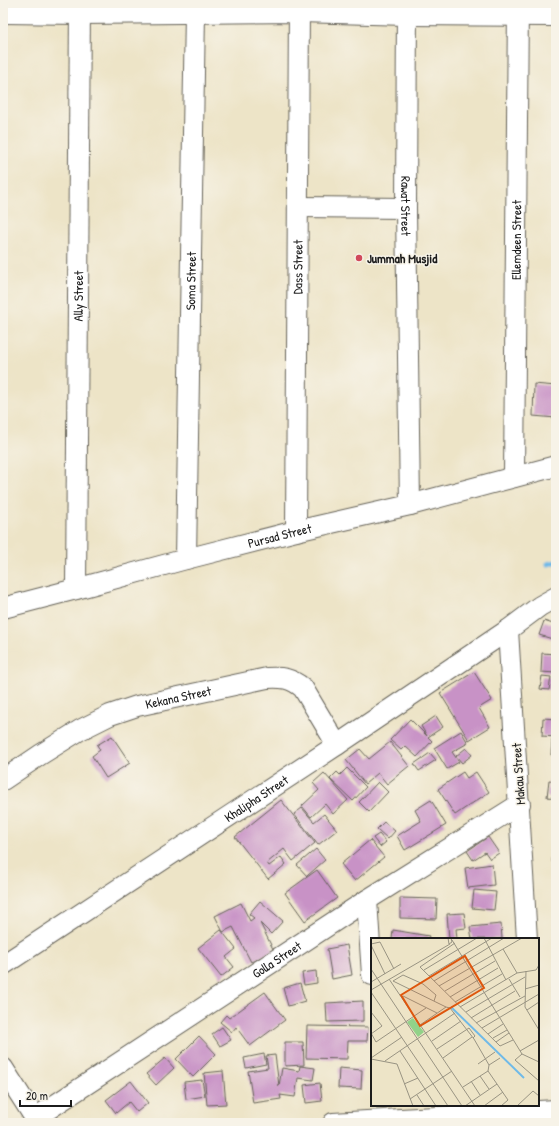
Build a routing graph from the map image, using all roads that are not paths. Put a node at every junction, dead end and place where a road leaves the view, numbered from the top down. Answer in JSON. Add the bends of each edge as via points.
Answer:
{"nodes":[{"id":1,"x":299,"y":7,"type":"edge"},
{"id":2,"x":80,"y":8,"type":"edge"},
{"id":3,"x":196,"y":8,"type":"edge"},
{"id":4,"x":407,"y":9,"type":"edge"},
{"id":5,"x":518,"y":9,"type":"edge"},
{"id":6,"x":3,"y":13,"type":"edge"},
{"id":7,"x":556,"y":16,"type":"edge"},
{"id":8,"x":298,"y":207,"type":"junction"},
{"id":9,"x":406,"y":208,"type":"junction"},
{"id":10,"x":556,"y":466,"type":"edge"},
{"id":11,"x":514,"y":477,"type":"junction"},
{"id":12,"x":410,"y":505,"type":"junction"},
{"id":13,"x":296,"y":531,"type":"junction"},
{"id":14,"x":186,"y":559,"type":"junction"},
{"id":15,"x":76,"y":589,"type":"junction"},
{"id":16,"x":556,"y":597,"type":"edge"},
{"id":17,"x":3,"y":608,"type":"edge"},
{"id":18,"x":508,"y":630,"type":"junction"},
{"id":19,"x":337,"y":745,"type":"junction"},
{"id":20,"x":3,"y":780,"type":"edge"},
{"id":21,"x":520,"y":804,"type":"junction"},
{"id":22,"x":366,"y":900,"type":"junction"},
{"id":23,"x":527,"y":938,"type":"edge"},
{"id":24,"x":371,"y":962,"type":"edge"},
{"id":25,"x":3,"y":965,"type":"edge"},
{"id":26,"x":3,"y":1068,"type":"edge"},
{"id":27,"x":543,"y":1109,"type":"edge"},
{"id":28,"x":382,"y":1116,"type":"edge"},
{"id":29,"x":37,"y":1121,"type":"edge"},
{"id":30,"x":333,"y":1123,"type":"edge"}],
"edges":[{"from":1,"to":3,"type":"street"},
{"from":1,"to":4,"type":"street"},
{"from":1,"to":8,"type":"street","name":"Dass Street"},
{"from":2,"to":3,"type":"street"},
{"from":2,"to":6,"type":"street"},
{"from":2,"to":15,"type":"street","name":"Ally Street"},
{"from":3,"to":14,"type":"street","name":"Soma Street"},
{"from":4,"to":5,"type":"street"},
{"from":4,"to":9,"type":"street","name":"Rawat Street"},
{"from":5,"to":7,"type":"street"},
{"from":5,"to":11,"type":"street","name":"Ellemdeen Street"},
{"from":8,"to":9,"type":"street"},
{"from":8,"to":13,"type":"street","name":"Dass Street"},
{"from":9,"to":12,"type":"street","name":"Rawat Street"},
{"from":10,"to":11,"type":"street","name":"Pursad Street"},
{"from":11,"to":12,"type":"street","name":"Pursad Street"},
{"from":12,"to":13,"type":"street","name":"Pursad Street"},
{"from":13,"to":14,"type":"street","name":"Pursad Street"},
{"from":14,"to":15,"type":"street","name":"Pursad Street"},
{"from":15,"to":17,"type":"street","name":"Pursad Street"},
{"from":16,"to":18,"type":"street"},
{"from":18,"to":19,"type":"street","name":"Khalipha Street"},
{"from":18,"to":21,"type":"street","name":"Makau Street"},
{"from":19,"to":20,"type":"street","name":"Kekana Street","via":[[303,688],[289,679],[267,678],[137,706],[110,715]]},
{"from":19,"to":25,"type":"street","name":"Khalipha Street"},
{"from":21,"to":22,"type":"street","name":"Golla Street"},
{"from":21,"to":23,"type":"street","name":"Makau Street"},
{"from":22,"to":24,"type":"street"},
{"from":22,"to":29,"type":"street","name":"Golla Street"},
{"from":26,"to":29,"type":"street"},
{"from":27,"to":28,"type":"street"},
{"from":28,"to":30,"type":"street"}]}
